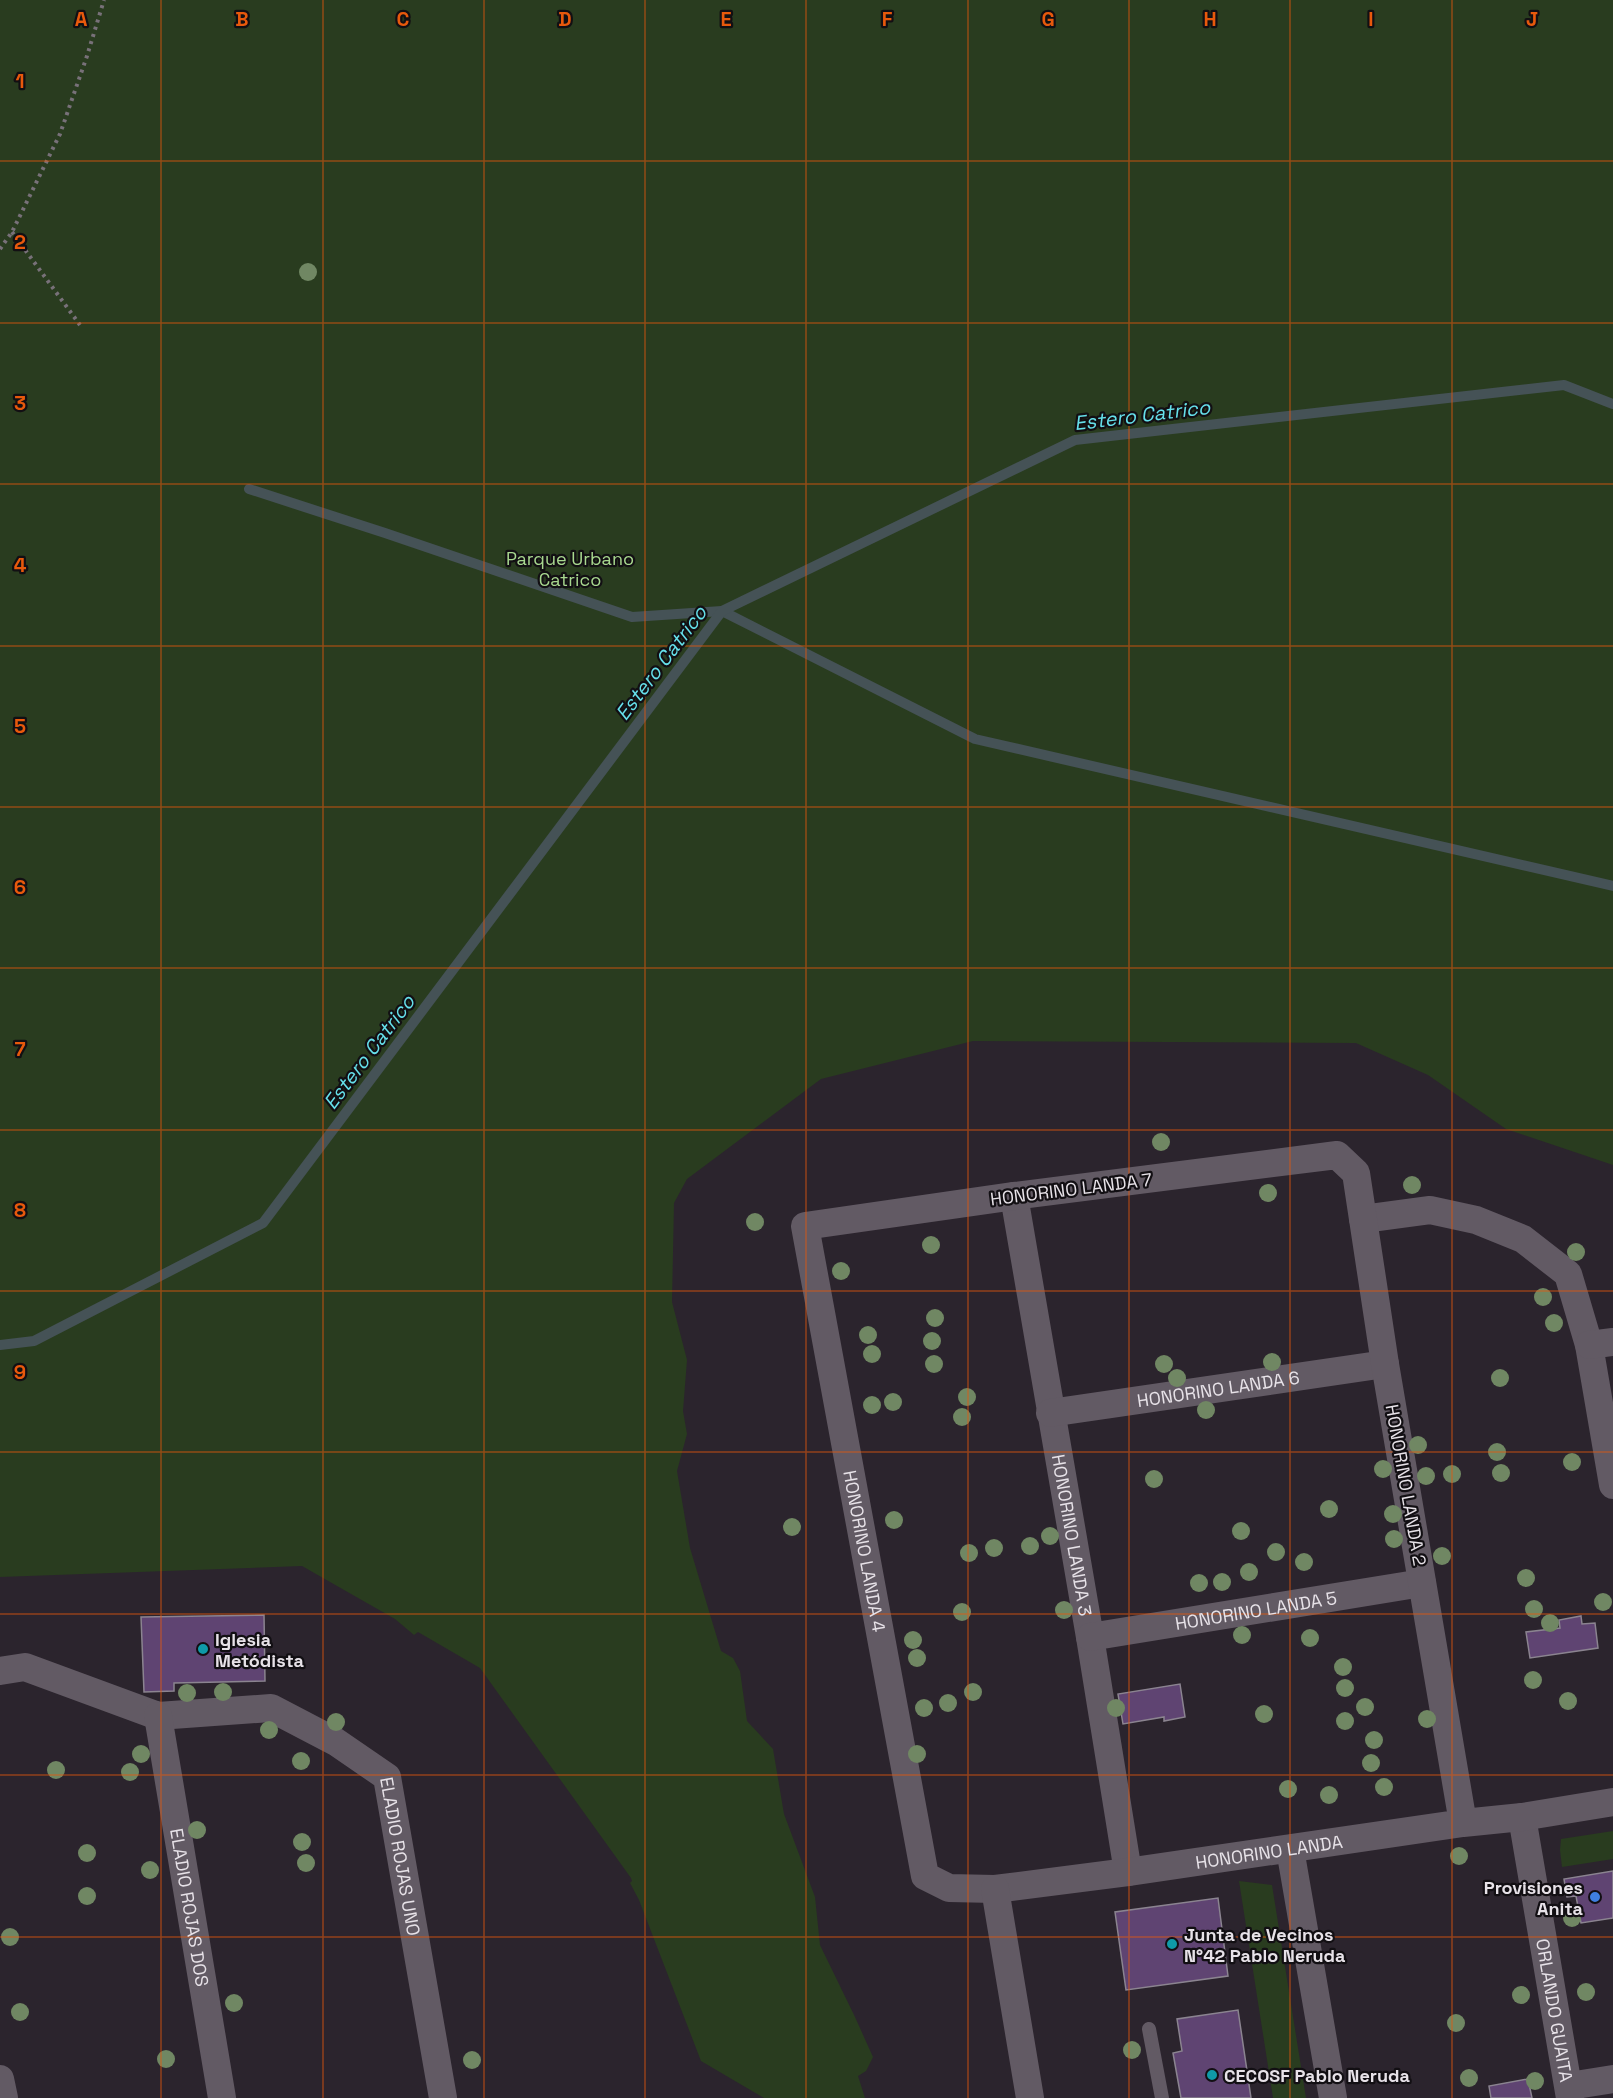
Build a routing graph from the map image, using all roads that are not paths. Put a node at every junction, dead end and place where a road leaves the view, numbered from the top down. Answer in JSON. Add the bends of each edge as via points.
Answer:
{"nodes":[{"id":1,"x":1337,"y":1155,"type":"joint"},
{"id":2,"x":1014,"y":1196,"type":"junction"},
{"id":3,"x":1363,"y":1219,"type":"junction"},
{"id":4,"x":806,"y":1226,"type":"joint"},
{"id":5,"x":1601,"y":1344,"type":"edge"},
{"id":6,"x":1385,"y":1364,"type":"junction"},
{"id":7,"x":1050,"y":1413,"type":"junction"},
{"id":8,"x":1613,"y":1485,"type":"edge"},
{"id":9,"x":1422,"y":1582,"type":"junction"},
{"id":10,"x":1090,"y":1637,"type":"junction"},
{"id":11,"x":0,"y":1671,"type":"edge"},
{"id":12,"x":158,"y":1716,"type":"junction"},
{"id":13,"x":1613,"y":1802,"type":"edge"},
{"id":14,"x":1522,"y":1817,"type":"junction"},
{"id":15,"x":1463,"y":1823,"type":"junction"},
{"id":16,"x":1290,"y":1849,"type":"junction"},
{"id":17,"x":1128,"y":1872,"type":"junction"},
{"id":18,"x":926,"y":1876,"type":"joint"},
{"id":19,"x":995,"y":1889,"type":"junction"},
{"id":20,"x":1149,"y":2029,"type":"dead end"},
{"id":21,"x":0,"y":2079,"type":"edge"},
{"id":22,"x":1613,"y":2079,"type":"edge"},
{"id":23,"x":1570,"y":2092,"type":"edge"},
{"id":24,"x":4,"y":2098,"type":"edge"},
{"id":25,"x":222,"y":2098,"type":"edge"},
{"id":26,"x":442,"y":2098,"type":"edge"},
{"id":27,"x":1030,"y":2098,"type":"edge"},
{"id":28,"x":1162,"y":2098,"type":"edge"},
{"id":29,"x":1333,"y":2098,"type":"edge"}],
"edges":[{"from":1,"to":2,"type":"street","name":"HONORINO LANDA 7"},
{"from":1,"to":3,"type":"street","name":"HONORINO LANDA 2","via":[[1356,1173]]},
{"from":2,"to":4,"type":"street","name":"HONORINO LANDA 7"},
{"from":2,"to":7,"type":"street","name":"HONORINO LANDA 3"},
{"from":3,"to":5,"type":"street","via":[[1430,1210],[1476,1220],[1523,1239],[1568,1274]]},
{"from":3,"to":6,"type":"street","name":"HONORINO LANDA 2"},
{"from":4,"to":18,"type":"street","name":"HONORINO LANDA 4"},
{"from":5,"to":8,"type":"street"},
{"from":6,"to":7,"type":"street","name":"HONORINO LANDA 6"},
{"from":6,"to":9,"type":"street","name":"HONORINO LANDA 2"},
{"from":7,"to":10,"type":"street","name":"HONORINO LANDA 3"},
{"from":9,"to":10,"type":"street","name":"HONORINO LANDA 5"},
{"from":9,"to":15,"type":"street","name":"HONORINO LANDA 2"},
{"from":10,"to":17,"type":"street","name":"HONORINO LANDA 3"},
{"from":11,"to":12,"type":"street","name":"ELADIO ROJAS UNO","via":[[25,1667]]},
{"from":12,"to":25,"type":"street","name":"ELADIO ROJAS DOS"},
{"from":12,"to":26,"type":"street","name":"ELADIO ROJAS UNO","via":[[271,1708],[336,1742],[387,1777]]},
{"from":13,"to":14,"type":"street","name":"HONORINO LANDA"},
{"from":14,"to":15,"type":"street","name":"HONORINO LANDA"},
{"from":14,"to":23,"type":"street","name":"ORLANDO GUAITA"},
{"from":15,"to":16,"type":"street","name":"HONORINO LANDA"},
{"from":16,"to":17,"type":"street","name":"HONORINO LANDA"},
{"from":16,"to":29,"type":"street"},
{"from":17,"to":19,"type":"street","name":"HONORINO LANDA"},
{"from":18,"to":19,"type":"street","name":"HONORINO LANDA","via":[[949,1888]]},
{"from":19,"to":27,"type":"street"},
{"from":20,"to":28,"type":"lane"},
{"from":21,"to":24,"type":"street"},
{"from":22,"to":23,"type":"street"}]}
